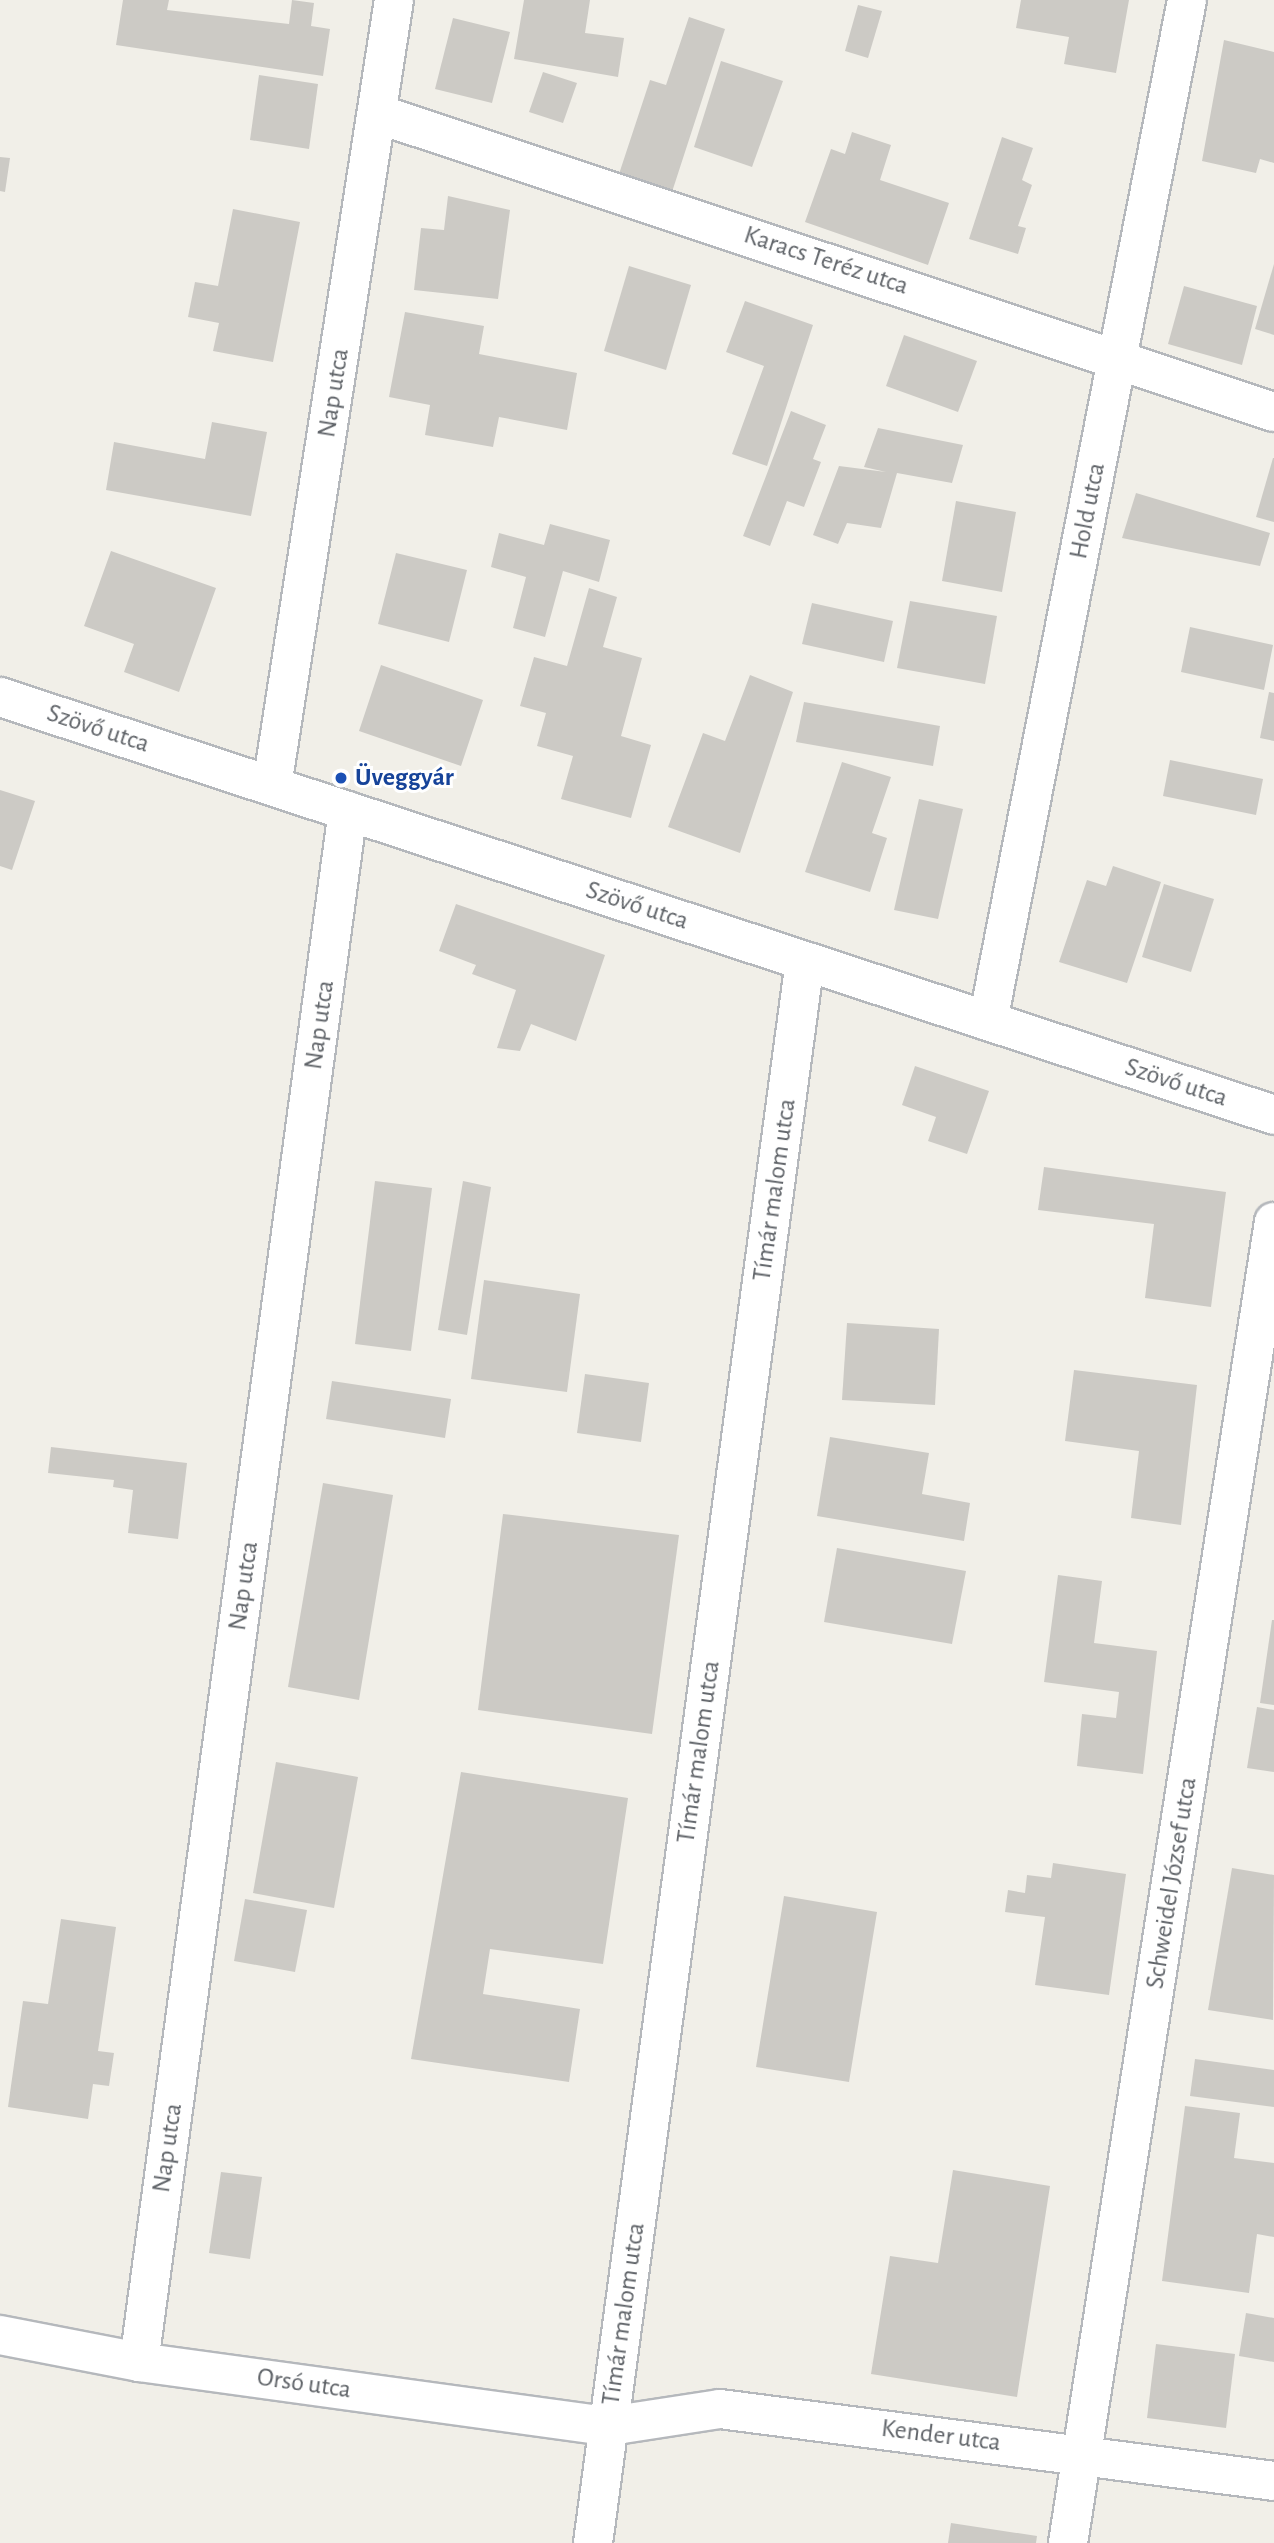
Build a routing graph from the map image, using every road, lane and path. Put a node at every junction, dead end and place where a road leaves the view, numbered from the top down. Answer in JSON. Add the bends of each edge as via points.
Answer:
{"nodes":[{"id":1,"x":394,"y":0,"type":"edge"},
{"id":2,"x":1187,"y":0,"type":"edge"},
{"id":3,"x":378,"y":114,"type":"junction"},
{"id":4,"x":1118,"y":357,"type":"junction"},
{"id":5,"x":1274,"y":411,"type":"edge"},
{"id":6,"x":0,"y":697,"type":"edge"},
{"id":7,"x":272,"y":786,"type":"junction"},
{"id":8,"x":348,"y":811,"type":"junction"},
{"id":9,"x":805,"y":961,"type":"junction"},
{"id":10,"x":988,"y":1021,"type":"junction"},
{"id":11,"x":1274,"y":1115,"type":"edge"},
{"id":12,"x":1274,"y":1222,"type":"edge"},
{"id":13,"x":0,"y":2335,"type":"edge"},
{"id":14,"x":139,"y":2362,"type":"junction"},
{"id":15,"x":609,"y":2426,"type":"junction"},
{"id":16,"x":1084,"y":2454,"type":"junction"},
{"id":17,"x":1274,"y":2481,"type":"edge"},
{"id":18,"x":593,"y":2543,"type":"edge"},
{"id":19,"x":1068,"y":2543,"type":"edge"}],
"edges":[{"from":1,"to":3,"type":"street","name":"Nap utca"},
{"from":2,"to":4,"type":"street","name":"Hold utca"},
{"from":3,"to":4,"type":"street","name":"Karacs Teréz utca"},
{"from":3,"to":7,"type":"street","name":"Nap utca"},
{"from":4,"to":5,"type":"street","name":"Karacs Teréz utca"},
{"from":4,"to":10,"type":"street","name":"Hold utca"},
{"from":6,"to":7,"type":"street","name":"Szövő utca"},
{"from":7,"to":8,"type":"street","name":"Szövő utca"},
{"from":8,"to":9,"type":"street","name":"Szövő utca"},
{"from":8,"to":14,"type":"street","name":"Nap utca"},
{"from":9,"to":10,"type":"street","name":"Szövő utca"},
{"from":9,"to":15,"type":"street","name":"Tímár malom utca"},
{"from":10,"to":11,"type":"street","name":"Szövő utca"},
{"from":12,"to":16,"type":"street","name":"Schweidel József utca"},
{"from":13,"to":14,"type":"street","name":"Orsó utca"},
{"from":14,"to":15,"type":"street","name":"Orsó utca"},
{"from":15,"to":16,"type":"street","name":"Kender utca","via":[[720,2409]]},
{"from":15,"to":18,"type":"street","name":"Tímár malom utca"},
{"from":16,"to":17,"type":"street","name":"Kender utca"},
{"from":16,"to":19,"type":"street","name":"Schweidel József utca"}]}
